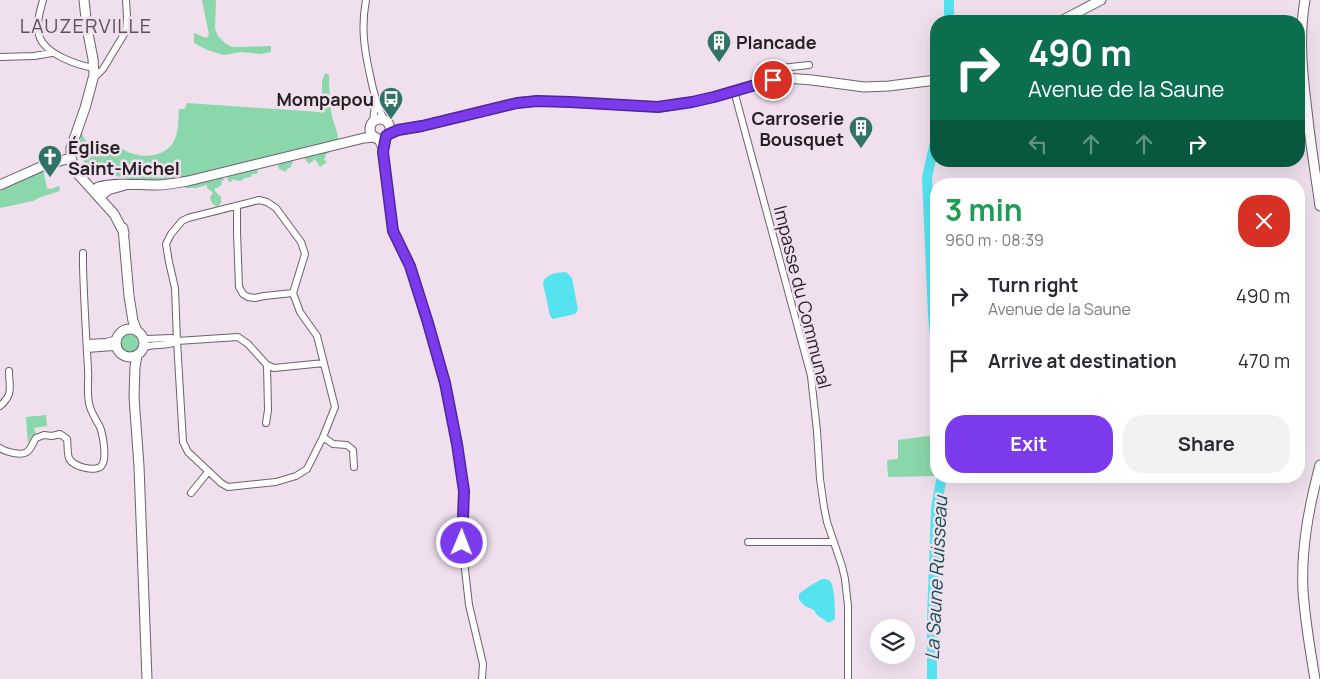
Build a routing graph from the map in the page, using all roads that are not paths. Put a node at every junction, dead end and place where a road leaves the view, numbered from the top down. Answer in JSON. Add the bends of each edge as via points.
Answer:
{"nodes":[{"id":1,"x":43,"y":0,"type":"edge"},
{"id":2,"x":82,"y":0,"type":"edge"},
{"id":3,"x":126,"y":0,"type":"edge"},
{"id":4,"x":366,"y":0,"type":"edge"},
{"id":5,"x":1101,"y":0,"type":"edge"},
{"id":6,"x":1305,"y":0,"type":"edge"},
{"id":7,"x":1072,"y":15,"type":"edge"},
{"id":8,"x":1304,"y":15,"type":"edge"},
{"id":9,"x":52,"y":52,"type":"junction"},
{"id":10,"x":0,"y":57,"type":"edge"},
{"id":11,"x":809,"y":65,"type":"dead end"},
{"id":12,"x":785,"y":67,"type":"junction"},
{"id":13,"x":763,"y":70,"type":"dead end"},
{"id":14,"x":94,"y":71,"type":"junction"},
{"id":15,"x":786,"y":78,"type":"junction"},
{"id":16,"x":930,"y":81,"type":"edge"},
{"id":17,"x":734,"y":91,"type":"junction"},
{"id":18,"x":1305,"y":93,"type":"edge"},
{"id":19,"x":375,"y":100,"type":"junction"},
{"id":20,"x":386,"y":122,"type":"junction"},
{"id":21,"x":372,"y":125,"type":"junction"},
{"id":22,"x":408,"y":128,"type":"junction"},
{"id":23,"x":382,"y":136,"type":"junction"},
{"id":24,"x":354,"y":141,"type":"junction"},
{"id":25,"x":74,"y":163,"type":"junction"},
{"id":26,"x":0,"y":185,"type":"edge"},
{"id":27,"x":98,"y":193,"type":"junction"},
{"id":28,"x":238,"y":206,"type":"junction"},
{"id":29,"x":1320,"y":206,"type":"edge"},
{"id":30,"x":83,"y":253,"type":"dead end"},
{"id":31,"x":293,"y":293,"type":"junction"},
{"id":32,"x":130,"y":296,"type":"junction"},
{"id":33,"x":124,"y":331,"type":"junction"},
{"id":34,"x":139,"y":334,"type":"junction"},
{"id":35,"x":177,"y":340,"type":"junction"},
{"id":36,"x":117,"y":344,"type":"junction"},
{"id":37,"x":87,"y":346,"type":"junction"},
{"id":38,"x":140,"y":352,"type":"junction"},
{"id":39,"x":126,"y":357,"type":"junction"},
{"id":40,"x":324,"y":363,"type":"junction"},
{"id":41,"x":267,"y":365,"type":"junction"},
{"id":42,"x":9,"y":371,"type":"dead end"},
{"id":43,"x":135,"y":386,"type":"junction"},
{"id":44,"x":0,"y":406,"type":"edge"},
{"id":45,"x":266,"y":423,"type":"dead end"},
{"id":46,"x":323,"y":438,"type":"junction"},
{"id":47,"x":0,"y":448,"type":"edge"},
{"id":48,"x":1320,"y":465,"type":"edge"},
{"id":49,"x":354,"y":467,"type":"dead end"},
{"id":50,"x":208,"y":472,"type":"junction"},
{"id":51,"x":191,"y":493,"type":"dead end"},
{"id":52,"x":748,"y":542,"type":"dead end"},
{"id":53,"x":834,"y":542,"type":"junction"},
{"id":54,"x":147,"y":679,"type":"edge"},
{"id":55,"x":482,"y":679,"type":"edge"},
{"id":56,"x":848,"y":679,"type":"edge"},
{"id":57,"x":1314,"y":679,"type":"edge"}],
"edges":[{"from":1,"to":9,"type":"street","via":[[39,36]]},
{"from":2,"to":14,"type":"street"},
{"from":3,"to":14,"type":"street","via":[[126,31],[103,69],[97,75]]},
{"from":4,"to":19,"type":"street","via":[[364,44]]},
{"from":5,"to":7,"type":"street"},
{"from":6,"to":8,"type":"street"},
{"from":9,"to":10,"type":"street"},
{"from":9,"to":14,"type":"street"},
{"from":11,"to":12,"type":"street"},
{"from":12,"to":13,"type":"street"},
{"from":12,"to":15,"type":"street"},
{"from":14,"to":25,"type":"street","via":[[73,141]]},
{"from":15,"to":16,"type":"street","via":[[864,87]]},
{"from":15,"to":17,"type":"street"},
{"from":17,"to":22,"type":"street","via":[[658,107],[537,101],[517,103]]},
{"from":17,"to":53,"type":"street","name":"Impasse du Communal","via":[[811,376],[820,479]]},
{"from":18,"to":29,"type":"street"},
{"from":19,"to":20,"type":"street"},
{"from":19,"to":21,"type":"street"},
{"from":20,"to":21,"type":"street","via":[[378,119]]},
{"from":20,"to":22,"type":"street"},
{"from":20,"to":23,"type":"street","via":[[390,127]]},
{"from":21,"to":23,"type":"street","via":[[371,131]]},
{"from":21,"to":24,"type":"street"},
{"from":22,"to":23,"type":"street"},
{"from":23,"to":24,"type":"street"},
{"from":23,"to":55,"type":"street","via":[[393,231],[410,266],[428,323],[445,383],[457,444],[464,491],[462,543],[469,605],[483,664]]},
{"from":24,"to":27,"type":"street","via":[[188,181],[125,185]]},
{"from":25,"to":26,"type":"street","via":[[67,168],[56,163],[45,165]]},
{"from":25,"to":27,"type":"street","via":[[81,178]]},
{"from":27,"to":32,"type":"street","via":[[124,233]]},
{"from":28,"to":31,"type":"street","via":[[259,200],[267,202],[276,208],[301,242],[305,254]]},
{"from":28,"to":31,"type":"street","via":[[239,287],[243,294],[255,298]]},
{"from":28,"to":35,"type":"street","via":[[182,221],[166,244],[175,288]]},
{"from":30,"to":37,"type":"street"},
{"from":31,"to":40,"type":"street","via":[[300,312],[317,336]]},
{"from":32,"to":33,"type":"street"},
{"from":32,"to":34,"type":"street","via":[[133,321]]},
{"from":33,"to":34,"type":"street","via":[[130,329]]},
{"from":33,"to":36,"type":"street","via":[[118,336]]},
{"from":34,"to":35,"type":"street","via":[[146,339]]},
{"from":34,"to":38,"type":"street","via":[[144,343]]},
{"from":35,"to":38,"type":"street","via":[[172,344],[148,345]]},
{"from":35,"to":41,"type":"street","via":[[238,337]]},
{"from":35,"to":50,"type":"street","via":[[183,442],[188,452]]},
{"from":36,"to":37,"type":"street","via":[[106,342]]},
{"from":36,"to":39,"type":"street","via":[[119,352]]},
{"from":37,"to":47,"type":"street","via":[[89,402],[103,435],[103,465],[79,467],[73,463],[68,458],[66,439],[60,434],[36,438],[30,449],[22,454]]},
{"from":38,"to":39,"type":"street"},
{"from":38,"to":43,"type":"street","via":[[136,361]]},
{"from":39,"to":43,"type":"street"},
{"from":40,"to":41,"type":"street","via":[[279,368]]},
{"from":40,"to":46,"type":"street","via":[[335,407]]},
{"from":41,"to":45,"type":"street"},
{"from":42,"to":44,"type":"street","via":[[9,396]]},
{"from":43,"to":54,"type":"street"},
{"from":46,"to":49,"type":"street","via":[[353,450]]},
{"from":46,"to":50,"type":"street","via":[[307,469],[276,482],[228,487]]},
{"from":48,"to":57,"type":"street","via":[[1308,512],[1303,559]]},
{"from":50,"to":51,"type":"street"},
{"from":52,"to":53,"type":"street"},
{"from":53,"to":56,"type":"street","name":"Impasse du Communal","via":[[845,578],[848,606]]}]}
